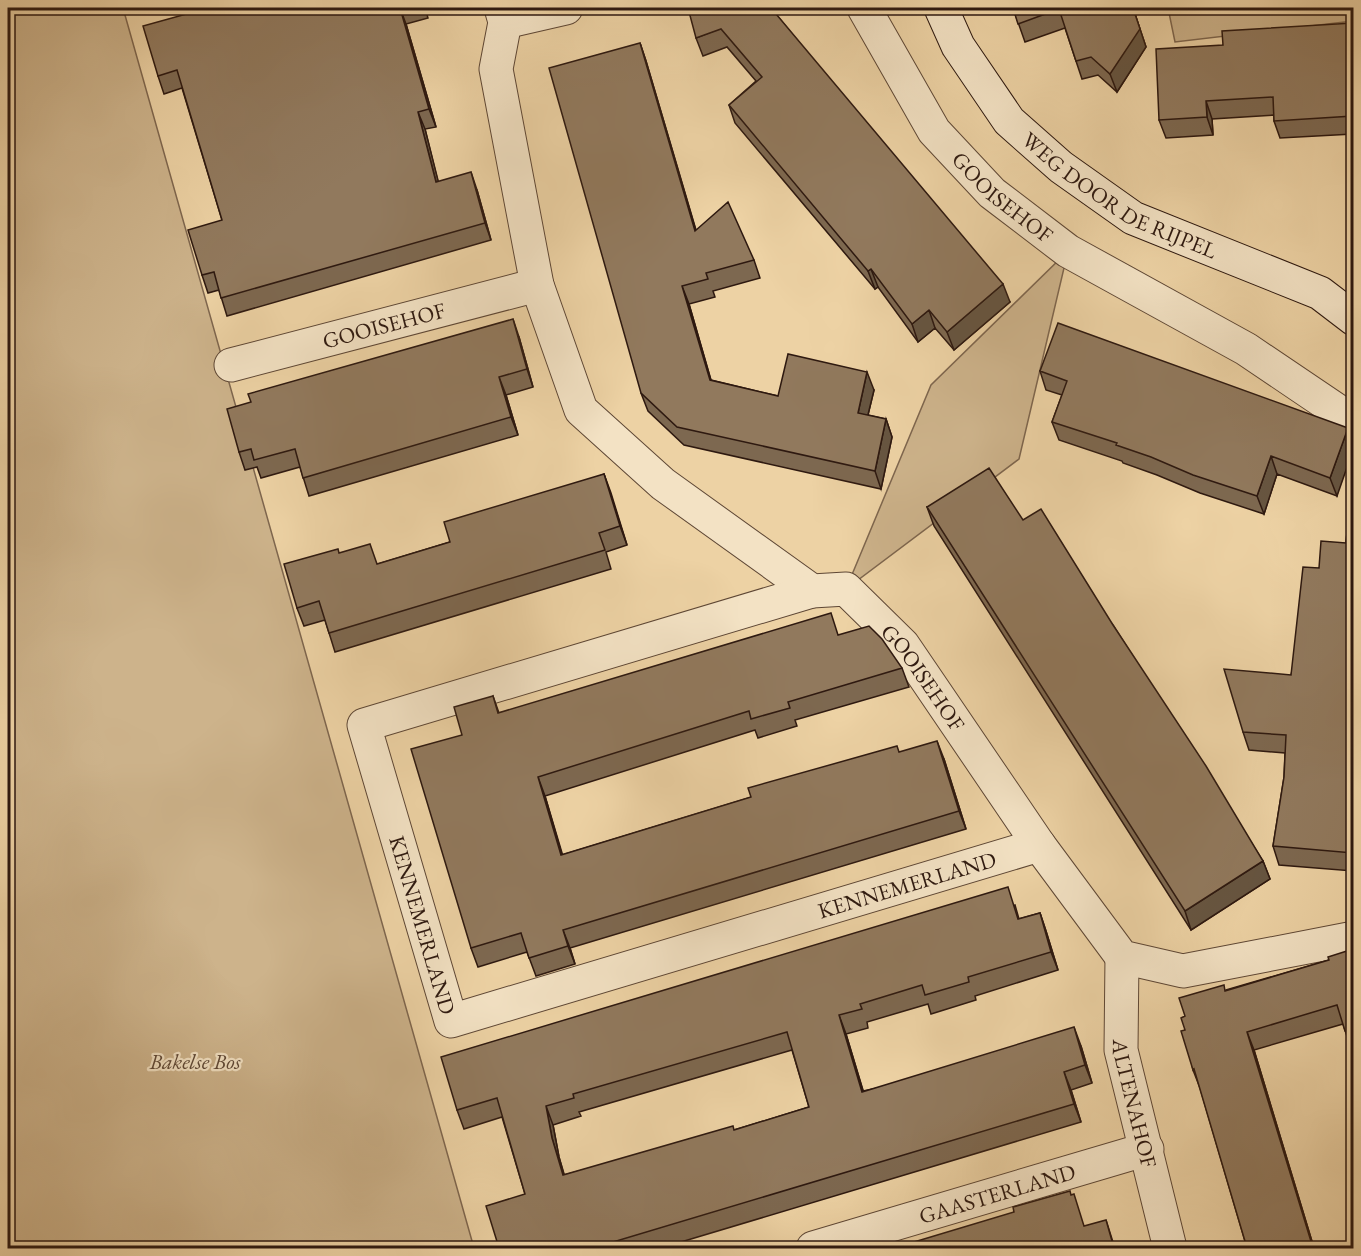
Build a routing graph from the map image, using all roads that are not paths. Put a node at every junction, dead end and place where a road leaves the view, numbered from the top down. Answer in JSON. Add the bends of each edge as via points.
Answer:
{"nodes":[{"id":1,"x":566,"y":8,"type":"edge"},
{"id":2,"x":864,"y":8,"type":"edge"},
{"id":3,"x":941,"y":8,"type":"edge"},
{"id":4,"x":503,"y":15,"type":"edge"},
{"id":5,"x":537,"y":285,"type":"junction"},
{"id":6,"x":1353,"y":320,"type":"edge"},
{"id":7,"x":231,"y":365,"type":"dead end"},
{"id":8,"x":1353,"y":422,"type":"edge"},
{"id":9,"x":812,"y":591,"type":"junction"},
{"id":10,"x":1040,"y":845,"type":"junction"},
{"id":11,"x":1353,"y":938,"type":"edge"},
{"id":12,"x":1122,"y":957,"type":"junction"},
{"id":13,"x":1146,"y":1149,"type":"junction"},
{"id":14,"x":813,"y":1248,"type":"edge"},
{"id":15,"x":1170,"y":1248,"type":"edge"}],
"edges":[{"from":1,"to":4,"type":"street"},
{"from":2,"to":8,"type":"street","name":"GOOISEHOF","via":[[934,131],[992,193],[1068,251],[1246,349]]},
{"from":3,"to":6,"type":"street","name":"WEG DOOR DE RIJPEL","via":[[958,46],[1009,121],[1061,167],[1133,218],[1320,293]]},
{"from":4,"to":5,"type":"street","via":[[496,69]]},
{"from":5,"to":7,"type":"street","name":"GOOISEHOF"},
{"from":5,"to":9,"type":"street","via":[[581,410],[663,484]]},
{"from":9,"to":10,"type":"street","name":"GOOISEHOF","via":[[846,589],[903,645]]},
{"from":9,"to":10,"type":"street","name":"KENNEMERLAND","via":[[364,725],[451,1021]]},
{"from":10,"to":12,"type":"street","name":"GOOISEHOF"},
{"from":11,"to":12,"type":"street","via":[[1183,971]]},
{"from":12,"to":13,"type":"street","name":"ALTENAHOF","via":[[1121,1050]]},
{"from":13,"to":14,"type":"street","name":"GAASTERLAND"},
{"from":13,"to":15,"type":"street","name":"ALTENAHOF"}]}
